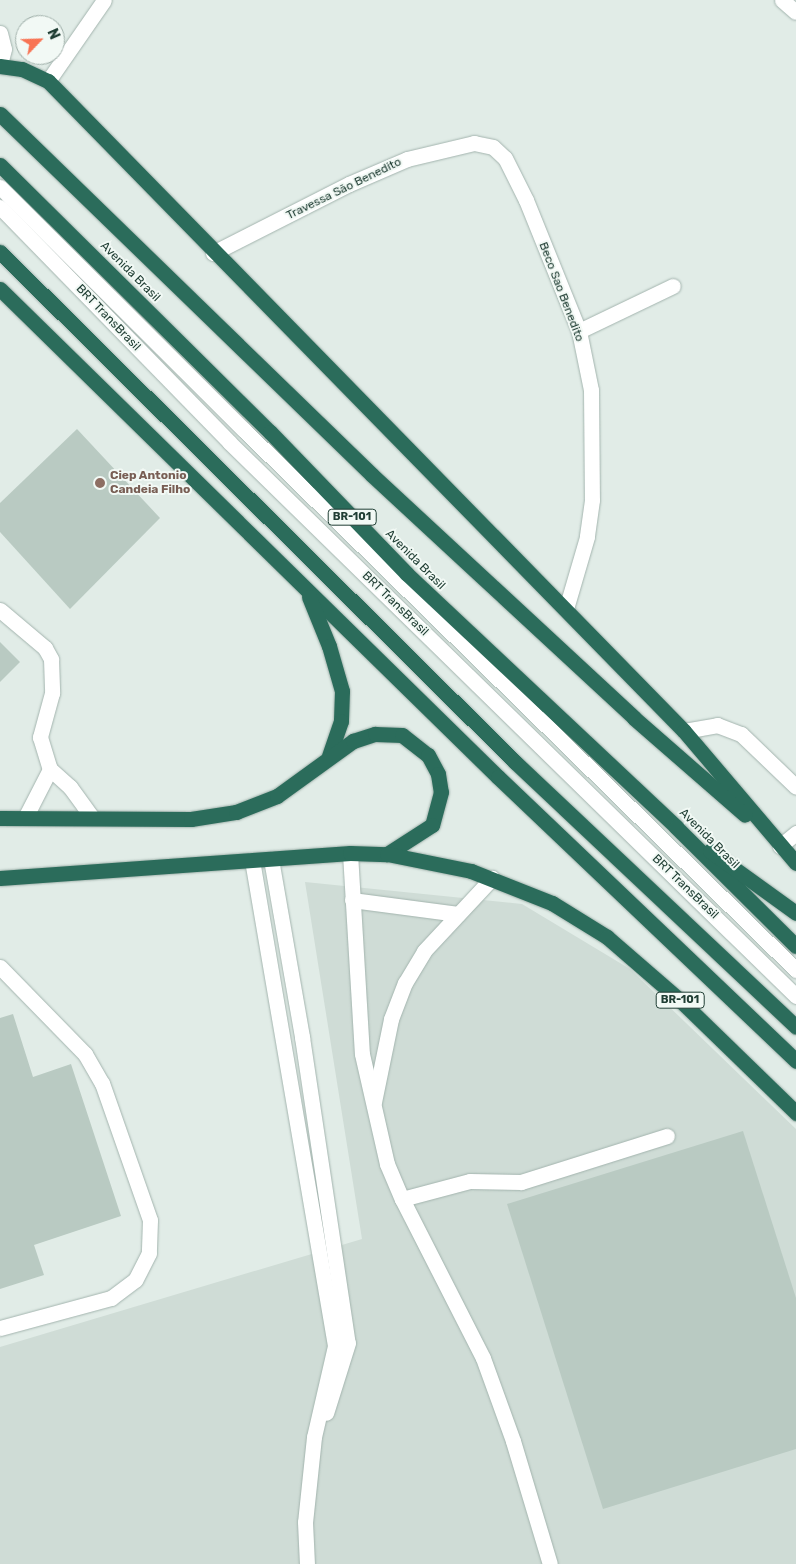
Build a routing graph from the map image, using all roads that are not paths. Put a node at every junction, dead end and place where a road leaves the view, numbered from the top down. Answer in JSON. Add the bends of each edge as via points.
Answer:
{"nodes":[{"id":1,"x":104,"y":0,"type":"edge"},
{"id":2,"x":782,"y":0,"type":"edge"},
{"id":3,"x":796,"y":12,"type":"edge"},
{"id":4,"x":0,"y":33,"type":"edge"},
{"id":5,"x":0,"y":65,"type":"edge"},
{"id":6,"x":48,"y":81,"type":"junction"},
{"id":7,"x":0,"y":114,"type":"edge"},
{"id":8,"x":505,"y":158,"type":"joint"},
{"id":9,"x":0,"y":165,"type":"edge"},
{"id":10,"x":1,"y":188,"type":"edge"},
{"id":11,"x":0,"y":207,"type":"edge"},
{"id":12,"x":2,"y":253,"type":"edge"},
{"id":13,"x":213,"y":253,"type":"junction"},
{"id":14,"x":673,"y":286,"type":"dead end"},
{"id":15,"x":0,"y":289,"type":"edge"},
{"id":16,"x":578,"y":331,"type":"junction"},
{"id":17,"x":306,"y":590,"type":"junction"},
{"id":18,"x":0,"y":610,"type":"edge"},
{"id":19,"x":566,"y":610,"type":"junction"},
{"id":20,"x":684,"y":732,"type":"junction"},
{"id":21,"x":329,"y":756,"type":"junction"},
{"id":22,"x":50,"y":770,"type":"junction"},
{"id":23,"x":796,"y":786,"type":"edge"},
{"id":24,"x":26,"y":816,"type":"junction"},
{"id":25,"x":92,"y":817,"type":"junction"},
{"id":26,"x":0,"y":818,"type":"edge"},
{"id":27,"x":676,"y":827,"type":"junction"},
{"id":28,"x":796,"y":833,"type":"edge"},
{"id":29,"x":780,"y":846,"type":"junction"},
{"id":30,"x":350,"y":854,"type":"junction"},
{"id":31,"x":387,"y":854,"type":"junction"},
{"id":32,"x":271,"y":859,"type":"junction"},
{"id":33,"x":252,"y":860,"type":"junction"},
{"id":34,"x":796,"y":863,"type":"edge"},
{"id":35,"x":0,"y":878,"type":"edge"},
{"id":36,"x":492,"y":878,"type":"junction"},
{"id":37,"x":352,"y":900,"type":"junction"},
{"id":38,"x":796,"y":913,"type":"edge"},
{"id":39,"x":458,"y":914,"type":"junction"},
{"id":40,"x":796,"y":946,"type":"edge"},
{"id":41,"x":1,"y":969,"type":"edge"},
{"id":42,"x":796,"y":970,"type":"edge"},
{"id":43,"x":796,"y":996,"type":"edge"},
{"id":44,"x":796,"y":1027,"type":"edge"},
{"id":45,"x":796,"y":1061,"type":"edge"},
{"id":46,"x":372,"y":1108,"type":"junction"},
{"id":47,"x":796,"y":1112,"type":"edge"},
{"id":48,"x":667,"y":1136,"type":"dead end"},
{"id":49,"x":402,"y":1200,"type":"junction"},
{"id":50,"x":0,"y":1328,"type":"edge"},
{"id":51,"x":314,"y":1437,"type":"junction"},
{"id":52,"x":307,"y":1564,"type":"edge"},
{"id":53,"x":550,"y":1564,"type":"edge"}],
"edges":[{"from":1,"to":6,"type":"street"},
{"from":2,"to":3,"type":"street"},
{"from":4,"to":5,"type":"street","via":[[4,49]]},
{"from":5,"to":6,"type":"highway","via":[[22,69]]},
{"from":6,"to":13,"type":"highway","name":"Avenida Brasil"},
{"from":7,"to":29,"type":"highway","name":"Avenida Brasil","via":[[372,475],[634,718]]},
{"from":8,"to":13,"type":"street","name":"Travessa Sāo Benedito","via":[[493,147],[474,143],[407,159],[349,184]]},
{"from":8,"to":16,"type":"street","name":"Beco Sao Benedito","via":[[526,200]]},
{"from":9,"to":27,"type":"highway","name":"Avenida Brasil","number":"BR-101","via":[[270,432],[407,574]]},
{"from":10,"to":42,"type":"street","name":"BRT TransBrasil"},
{"from":11,"to":43,"type":"street","name":"BRT TransBrasil","via":[[229,442]]},
{"from":12,"to":44,"type":"highway","via":[[515,762]]},
{"from":13,"to":19,"type":"highway","name":"Avenida Brasil"},
{"from":14,"to":16,"type":"street"},
{"from":15,"to":17,"type":"highway"},
{"from":16,"to":19,"type":"street","name":"Beco Sao Benedito","via":[[591,390],[592,500],[587,537]]},
{"from":17,"to":21,"type":"highway","via":[[329,646],[342,691],[341,720]]},
{"from":17,"to":45,"type":"highway"},
{"from":18,"to":22,"type":"street","via":[[45,648],[51,659],[52,693],[40,736]]},
{"from":19,"to":20,"type":"highway","name":"Avenida Brasil"},
{"from":20,"to":23,"type":"street","via":[[716,725],[741,734]]},
{"from":20,"to":29,"type":"highway","name":"Avenida Brasil"},
{"from":21,"to":25,"type":"highway","via":[[305,778],[284,791],[236,812],[191,819]]},
{"from":21,"to":31,"type":"highway","via":[[353,741],[385,733],[402,735],[428,755],[438,774],[439,809],[432,825]]},
{"from":22,"to":24,"type":"street"},
{"from":22,"to":25,"type":"street","via":[[70,787]]},
{"from":24,"to":25,"type":"highway"},
{"from":24,"to":26,"type":"highway"},
{"from":27,"to":38,"type":"highway"},
{"from":27,"to":40,"type":"highway","name":"Avenida Brasil","number":"BR-101"},
{"from":28,"to":29,"type":"street"},
{"from":29,"to":34,"type":"highway","name":"Avenida Brasil"},
{"from":30,"to":31,"type":"highway"},
{"from":30,"to":32,"type":"highway"},
{"from":30,"to":37,"type":"street"},
{"from":31,"to":36,"type":"highway","via":[[431,861]]},
{"from":32,"to":33,"type":"highway"},
{"from":32,"to":51,"type":"street","via":[[302,1037],[348,1343],[335,1391]]},
{"from":33,"to":35,"type":"highway"},
{"from":33,"to":51,"type":"street","via":[[335,1346]]},
{"from":36,"to":39,"type":"street"},
{"from":36,"to":47,"type":"highway","number":"BR-101","via":[[552,903],[607,937],[681,1001]]},
{"from":37,"to":39,"type":"street"},
{"from":37,"to":46,"type":"street","via":[[362,1054]]},
{"from":39,"to":46,"type":"street","via":[[424,951],[405,983],[391,1018]]},
{"from":41,"to":50,"type":"street","via":[[84,1054],[102,1083],[150,1220],[149,1253],[135,1280],[111,1298]]},
{"from":46,"to":49,"type":"street","via":[[387,1164]]},
{"from":48,"to":49,"type":"street","via":[[521,1182],[470,1181]]},
{"from":49,"to":53,"type":"street","via":[[483,1358]]},
{"from":51,"to":52,"type":"street","via":[[305,1522]]}]}
